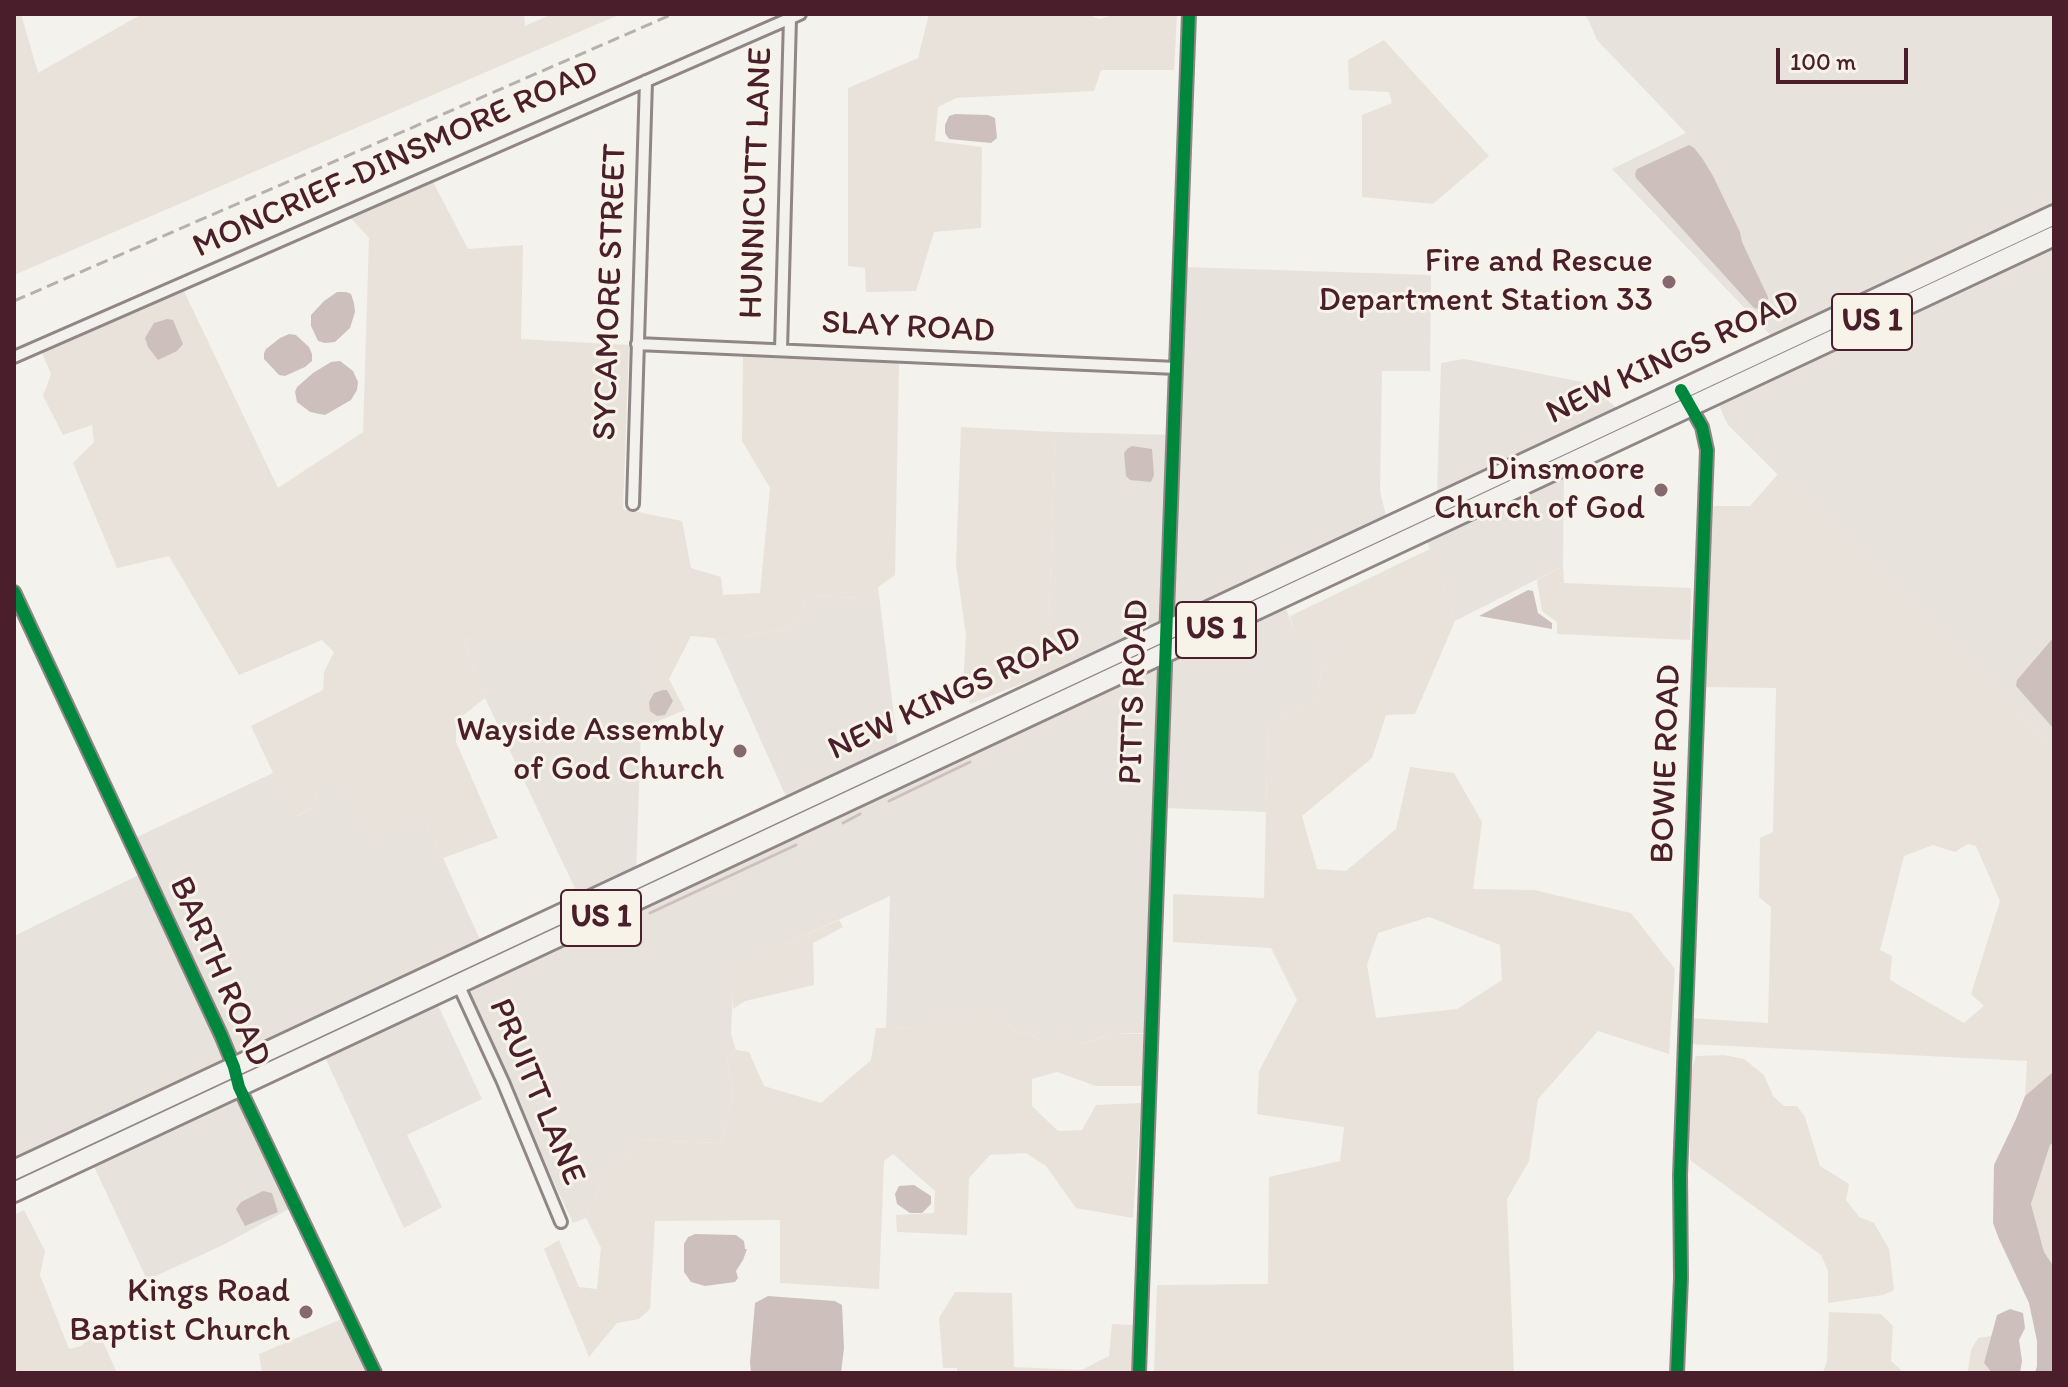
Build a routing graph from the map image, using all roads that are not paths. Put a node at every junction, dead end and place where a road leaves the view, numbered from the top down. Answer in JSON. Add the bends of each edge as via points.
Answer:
{"nodes":[{"id":1,"x":1189,"y":14,"type":"edge"},
{"id":2,"x":795,"y":16,"type":"edge"},
{"id":3,"x":646,"y":81,"type":"junction"},
{"id":4,"x":2054,"y":215,"type":"edge"},
{"id":5,"x":2054,"y":236,"type":"edge"},
{"id":6,"x":637,"y":344,"type":"junction"},
{"id":7,"x":781,"y":350,"type":"junction"},
{"id":8,"x":14,"y":357,"type":"edge"},
{"id":9,"x":1750,"y":358,"type":"junction"},
{"id":10,"x":1176,"y":368,"type":"junction"},
{"id":11,"x":1761,"y":374,"type":"junction"},
{"id":12,"x":1681,"y":390,"type":"junction"},
{"id":13,"x":1691,"y":407,"type":"junction"},
{"id":14,"x":633,"y":504,"type":"dead end"},
{"id":15,"x":1426,"y":509,"type":"junction"},
{"id":16,"x":1434,"y":527,"type":"junction"},
{"id":17,"x":14,"y":592,"type":"edge"},
{"id":18,"x":1166,"y":631,"type":"junction"},
{"id":19,"x":1165,"y":654,"type":"junction"},
{"id":20,"x":852,"y":778,"type":"junction"},
{"id":21,"x":861,"y":796,"type":"junction"},
{"id":22,"x":543,"y":923,"type":"junction"},
{"id":23,"x":552,"y":941,"type":"junction"},
{"id":24,"x":458,"y":984,"type":"junction"},
{"id":25,"x":234,"y":1067,"type":"junction"},
{"id":26,"x":239,"y":1087,"type":"junction"},
{"id":27,"x":14,"y":1170,"type":"edge"},
{"id":28,"x":14,"y":1192,"type":"edge"},
{"id":29,"x":561,"y":1222,"type":"dead end"},
{"id":30,"x":375,"y":1373,"type":"edge"},
{"id":31,"x":1139,"y":1373,"type":"edge"},
{"id":32,"x":1677,"y":1373,"type":"edge"}],
"edges":[{"from":1,"to":10,"type":"street","name":"PITTS ROAD"},
{"from":2,"to":3,"type":"street","name":"MONCRIEF-DINSMORE ROAD"},
{"from":2,"to":7,"type":"street","name":"HUNNICUTT LANE"},
{"from":3,"to":6,"type":"street","name":"SYCAMORE STREET"},
{"from":3,"to":8,"type":"street","name":"MONCRIEF-DINSMORE ROAD"},
{"from":4,"to":9,"type":"highway","name":"NEW KINGS ROAD","number":"US 1"},
{"from":5,"to":11,"type":"highway","name":"NEW KINGS ROAD","number":"US 1"},
{"from":6,"to":7,"type":"street","name":"SLAY ROAD"},
{"from":6,"to":14,"type":"street","name":"SYCAMORE STREET"},
{"from":7,"to":10,"type":"street","name":"SLAY ROAD"},
{"from":9,"to":11,"type":"street"},
{"from":9,"to":12,"type":"highway","name":"NEW KINGS ROAD","number":"US 1"},
{"from":10,"to":18,"type":"street","name":"PITTS ROAD"},
{"from":11,"to":13,"type":"highway","name":"NEW KINGS ROAD","number":"US 1"},
{"from":12,"to":13,"type":"street","name":"BOWIE ROAD"},
{"from":12,"to":15,"type":"highway","name":"NEW KINGS ROAD","number":"US 1"},
{"from":13,"to":16,"type":"highway","name":"NEW KINGS ROAD","number":"US 1"},
{"from":13,"to":32,"type":"street","name":"BOWIE ROAD","via":[[1707,450]]},
{"from":15,"to":16,"type":"street"},
{"from":15,"to":18,"type":"highway","name":"NEW KINGS ROAD","number":"US 1"},
{"from":16,"to":19,"type":"highway","name":"NEW KINGS ROAD","number":"US 1"},
{"from":17,"to":25,"type":"street","name":"BARTH ROAD"},
{"from":18,"to":19,"type":"street","name":"PITTS ROAD"},
{"from":18,"to":20,"type":"highway","name":"NEW KINGS ROAD","number":"US 1"},
{"from":19,"to":21,"type":"highway","name":"NEW KINGS ROAD","number":"US 1"},
{"from":19,"to":31,"type":"street","name":"PITTS ROAD"},
{"from":20,"to":21,"type":"street"},
{"from":20,"to":22,"type":"highway","name":"NEW KINGS ROAD","number":"US 1"},
{"from":21,"to":23,"type":"highway","name":"NEW KINGS ROAD","number":"US 1"},
{"from":22,"to":23,"type":"street"},
{"from":22,"to":25,"type":"highway","name":"NEW KINGS ROAD","number":"US 1"},
{"from":23,"to":24,"type":"highway","name":"NEW KINGS ROAD","number":"US 1"},
{"from":24,"to":26,"type":"highway","name":"NEW KINGS ROAD","number":"US 1"},
{"from":24,"to":29,"type":"street","name":"PRUITT LANE"},
{"from":25,"to":26,"type":"street","name":"BARTH ROAD"},
{"from":25,"to":27,"type":"highway","name":"NEW KINGS ROAD","number":"US 1"},
{"from":26,"to":28,"type":"highway","name":"NEW KINGS ROAD","number":"US 1"},
{"from":26,"to":30,"type":"street","name":"BARTH ROAD"}]}
